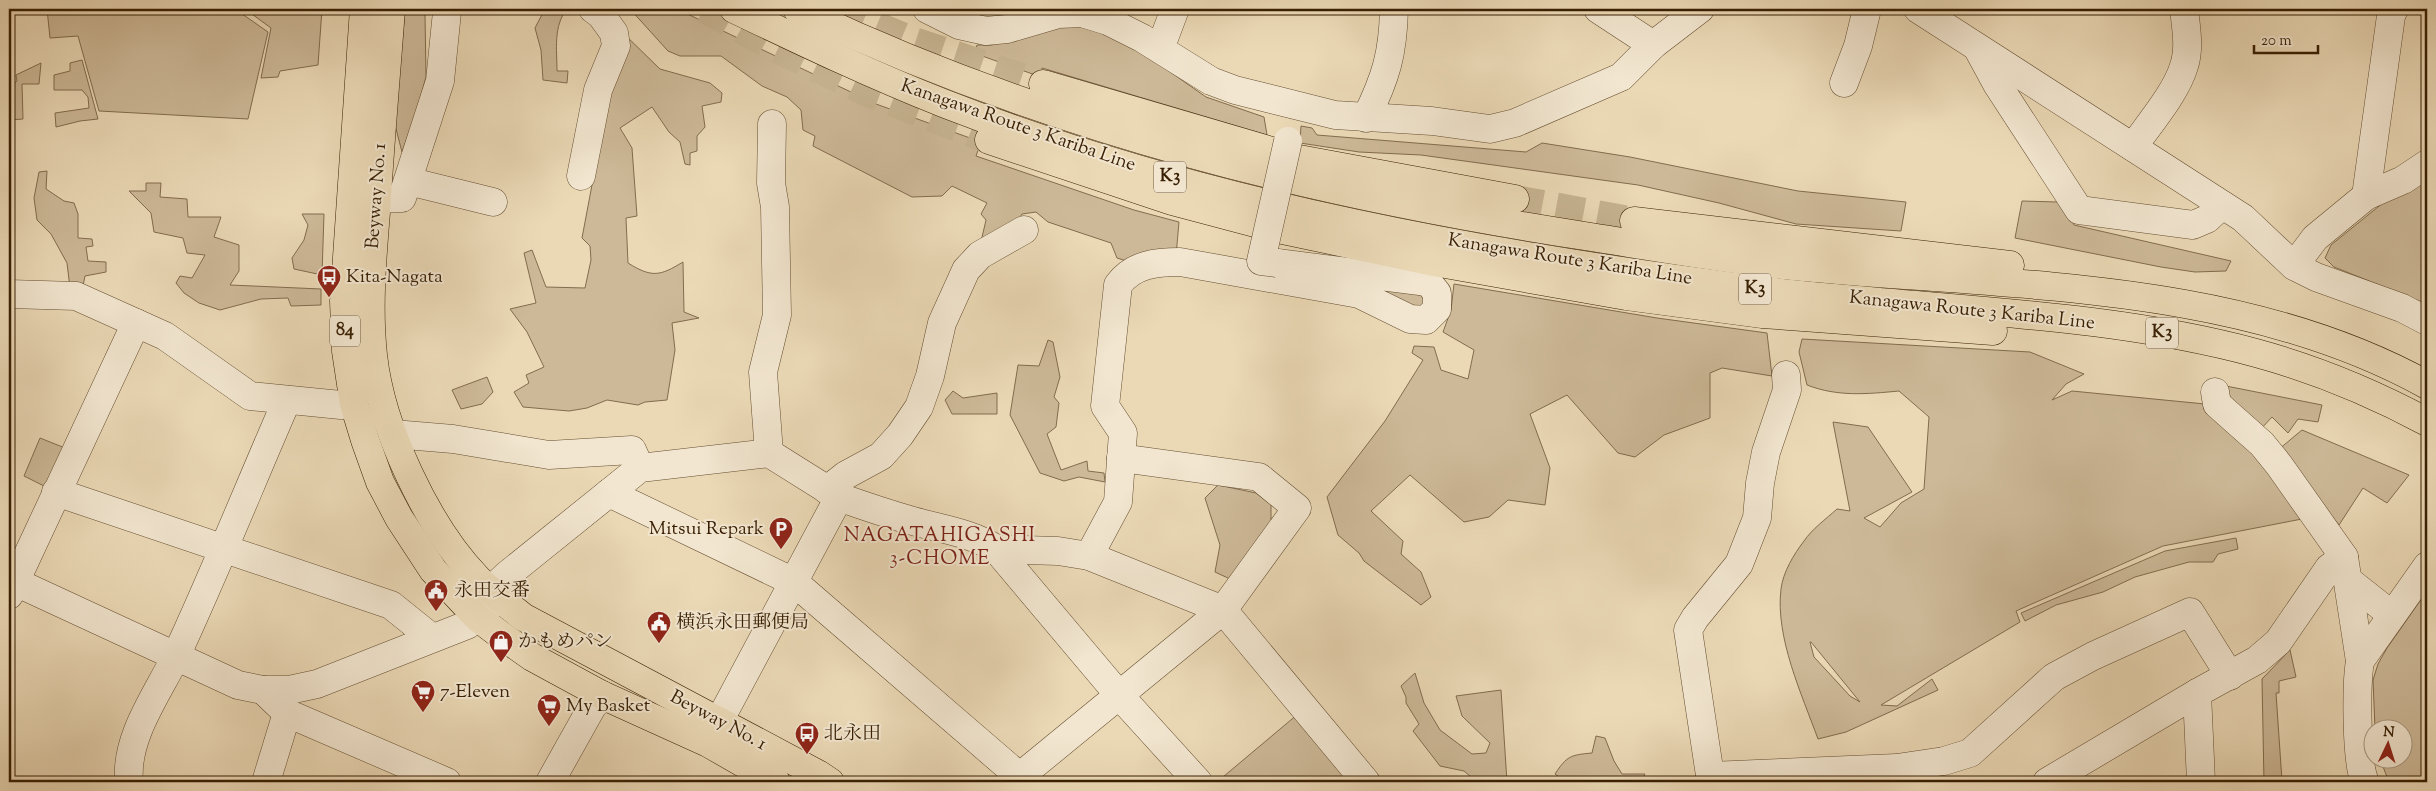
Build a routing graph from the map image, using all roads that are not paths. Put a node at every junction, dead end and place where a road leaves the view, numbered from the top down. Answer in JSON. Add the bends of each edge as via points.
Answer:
{"nodes":[{"id":1,"x":364,"y":9,"type":"edge"},
{"id":2,"x":391,"y":9,"type":"edge"},
{"id":3,"x":593,"y":9,"type":"edge"},
{"id":4,"x":734,"y":9,"type":"edge"},
{"id":5,"x":797,"y":9,"type":"edge"},
{"id":6,"x":927,"y":9,"type":"edge"},
{"id":7,"x":1175,"y":9,"type":"edge"},
{"id":8,"x":1394,"y":9,"type":"edge"},
{"id":9,"x":1598,"y":9,"type":"edge"},
{"id":10,"x":1700,"y":9,"type":"edge"},
{"id":11,"x":1867,"y":9,"type":"edge"},
{"id":12,"x":1918,"y":9,"type":"edge"},
{"id":13,"x":2184,"y":9,"type":"edge"},
{"id":14,"x":2394,"y":9,"type":"edge"},
{"id":15,"x":1068,"y":11,"type":"edge"},
{"id":16,"x":447,"y":12,"type":"dead end"},
{"id":17,"x":1653,"y":45,"type":"junction"},
{"id":18,"x":1978,"y":47,"type":"junction"},
{"id":19,"x":1160,"y":49,"type":"junction"},
{"id":20,"x":1844,"y":83,"type":"dead end"},
{"id":21,"x":1044,"y":84,"type":"tunnel mouth"},
{"id":22,"x":1296,"y":105,"type":"junction"},
{"id":23,"x":1366,"y":118,"type":"junction"},
{"id":24,"x":772,"y":124,"type":"dead end"},
{"id":25,"x":989,"y":140,"type":"tunnel mouth"},
{"id":26,"x":2133,"y":147,"type":"junction"},
{"id":27,"x":2427,"y":164,"type":"edge"},
{"id":28,"x":581,"y":176,"type":"dead end"},
{"id":29,"x":408,"y":181,"type":"junction"},
{"id":30,"x":1517,"y":191,"type":"tunnel mouth"},
{"id":31,"x":2366,"y":196,"type":"junction"},
{"id":32,"x":376,"y":198,"type":"junction"},
{"id":33,"x":493,"y":202,"type":"dead end"},
{"id":34,"x":2222,"y":204,"type":"junction"},
{"id":35,"x":1632,"y":222,"type":"junction"},
{"id":36,"x":1024,"y":230,"type":"dead end"},
{"id":37,"x":1887,"y":262,"type":"junction"},
{"id":38,"x":2294,"y":266,"type":"junction"},
{"id":39,"x":1627,"y":283,"type":"junction"},
{"id":40,"x":9,"y":294,"type":"edge"},
{"id":41,"x":2427,"y":321,"type":"edge"},
{"id":42,"x":136,"y":323,"type":"junction"},
{"id":43,"x":1786,"y":375,"type":"dead end"},
{"id":44,"x":2427,"y":385,"type":"edge"},
{"id":45,"x":2215,"y":392,"type":"dead end"},
{"id":46,"x":287,"y":400,"type":"junction"},
{"id":47,"x":354,"y":404,"type":"junction"},
{"id":48,"x":2427,"y":422,"type":"edge"},
{"id":49,"x":393,"y":434,"type":"junction"},
{"id":50,"x":769,"y":453,"type":"junction"},
{"id":51,"x":1121,"y":458,"type":"junction"},
{"id":52,"x":640,"y":468,"type":"junction"},
{"id":53,"x":56,"y":492,"type":"junction"},
{"id":54,"x":609,"y":493,"type":"junction"},
{"id":55,"x":834,"y":493,"type":"junction"},
{"id":56,"x":222,"y":548,"type":"junction"},
{"id":57,"x":996,"y":549,"type":"junction"},
{"id":58,"x":1089,"y":556,"type":"junction"},
{"id":59,"x":2427,"y":566,"type":"edge"},
{"id":60,"x":2347,"y":569,"type":"junction"},
{"id":61,"x":794,"y":582,"type":"junction"},
{"id":62,"x":11,"y":585,"type":"edge"},
{"id":63,"x":494,"y":595,"type":"junction"},
{"id":64,"x":1223,"y":610,"type":"junction"},
{"id":65,"x":2392,"y":615,"type":"junction"},
{"id":66,"x":477,"y":617,"type":"junction"},
{"id":67,"x":432,"y":638,"type":"junction"},
{"id":68,"x":176,"y":655,"type":"junction"},
{"id":69,"x":2360,"y":661,"type":"junction"},
{"id":70,"x":2230,"y":676,"type":"junction"},
{"id":71,"x":263,"y":690,"type":"junction"},
{"id":72,"x":2197,"y":693,"type":"junction"},
{"id":73,"x":602,"y":695,"type":"junction"},
{"id":74,"x":1119,"y":695,"type":"junction"},
{"id":75,"x":287,"y":713,"type":"junction"},
{"id":76,"x":713,"y":732,"type":"junction"},
{"id":77,"x":410,"y":775,"type":"edge"},
{"id":78,"x":1710,"y":779,"type":"edge"},
{"id":79,"x":556,"y":780,"type":"edge"},
{"id":80,"x":1020,"y":780,"type":"edge"},
{"id":81,"x":129,"y":782,"type":"edge"},
{"id":82,"x":266,"y":782,"type":"edge"},
{"id":83,"x":447,"y":782,"type":"edge"},
{"id":84,"x":776,"y":782,"type":"edge"},
{"id":85,"x":830,"y":782,"type":"edge"},
{"id":86,"x":1198,"y":782,"type":"edge"},
{"id":87,"x":1366,"y":782,"type":"edge"},
{"id":88,"x":2047,"y":782,"type":"edge"},
{"id":89,"x":2201,"y":782,"type":"edge"},
{"id":90,"x":2365,"y":782,"type":"edge"}],
"edges":[{"from":1,"to":47,"type":"main road","name":"Beyway No. 1","number":"84","via":[[344,301],[346,351]]},
{"from":2,"to":32,"type":"main road","name":"Beyway No. 1","number":"84"},
{"from":3,"to":28,"type":"street","via":[[614,33],[616,46],[598,90]]},
{"from":4,"to":39,"type":"main road","name":"Kanagawa Route 3 Kariba Line","number":"K3","via":[[843,61],[944,103],[1129,165],[1238,197],[1488,249]]},
{"from":5,"to":35,"type":"main road","name":"Kanagawa Route 3 Kariba Line","number":"K3","via":[[958,80],[1176,151],[1384,202],[1492,222]]},
{"from":6,"to":15,"type":"street","via":[[959,25],[986,32]]},
{"from":7,"to":19,"type":"street"},
{"from":8,"to":23,"type":"street","via":[[1393,43],[1388,67]]},
{"from":9,"to":17,"type":"street"},
{"from":10,"to":17,"type":"street"},
{"from":11,"to":20,"type":"street"},
{"from":12,"to":18,"type":"street"},
{"from":13,"to":26,"type":"street","via":[[2187,37],[2184,66],[2176,84]]},
{"from":14,"to":31,"type":"street","via":[[2390,16]]},
{"from":15,"to":19,"type":"street","via":[[1108,21]]},
{"from":16,"to":29,"type":"street","via":[[440,81]]},
{"from":17,"to":23,"type":"street","via":[[1621,77],[1515,123],[1490,129],[1432,121]]},
{"from":18,"to":26,"type":"street"},
{"from":18,"to":34,"type":"street","via":[[1997,84],[2079,210],[2193,225],[2207,219]]},
{"from":19,"to":22,"type":"street","via":[[1211,81]]},
{"from":21,"to":30,"type":"main road","via":[[1299,159]]},
{"from":22,"to":23,"type":"street","via":[[1335,115]]},
{"from":22,"to":51,"type":"street","bridge":true,"via":[[1261,261],[1428,282],[1437,293],[1437,309],[1426,320],[1410,319],[1359,294],[1180,262],[1160,262],[1126,274],[1118,285],[1105,406],[1123,432]]},
{"from":24,"to":50,"type":"street","via":[[771,183],[775,208],[777,308],[763,372]]},
{"from":25,"to":39,"type":"main road","via":[[1172,201],[1278,229],[1434,262]]},
{"from":26,"to":34,"type":"street"},
{"from":27,"to":31,"type":"street","via":[[2403,180]]},
{"from":29,"to":32,"type":"street","via":[[402,198]]},
{"from":29,"to":33,"type":"street"},
{"from":31,"to":38,"type":"street","via":[[2316,238]]},
{"from":32,"to":49,"type":"main road","name":"Beyway No. 1","number":"84","via":[[370,289],[373,357]]},
{"from":34,"to":38,"type":"street","via":[[2243,218]]},
{"from":35,"to":37,"type":"main road","via":[[1785,239]]},
{"from":35,"to":37,"type":"main road","name":"Kanagawa Route 3 Kariba Line","number":"K3","via":[[1781,265]]},
{"from":36,"to":55,"type":"street","via":[[980,255],[966,270],[942,323],[919,407],[882,456],[846,475]]},
{"from":37,"to":44,"type":"main road","name":"Kanagawa Route 3 Kariba Line","number":"K3","via":[[2006,282],[2166,302],[2268,323],[2364,355]]},
{"from":38,"to":41,"type":"street","via":[[2316,278],[2402,308]]},
{"from":39,"to":48,"type":"main road","name":"Kanagawa Route 3 Kariba Line","number":"K3","via":[[1778,293],[1881,313],[2111,325],[2259,354],[2337,380]]},
{"from":40,"to":42,"type":"street","via":[[76,296]]},
{"from":42,"to":46,"type":"street","via":[[165,336],[250,396]]},
{"from":42,"to":53,"type":"street"},
{"from":43,"to":78,"type":"street","via":[[1787,390],[1766,452],[1757,518],[1739,564],[1688,630]]},
{"from":45,"to":60,"type":"street","via":[[2217,404],[2262,444],[2279,465]]},
{"from":46,"to":47,"type":"street"},
{"from":46,"to":56,"type":"street"},
{"from":47,"to":66,"type":"main road","name":"Beyway No. 1","number":"84","via":[[380,482],[399,518],[434,570]]},
{"from":49,"to":52,"type":"street","via":[[453,439],[550,455],[632,450]]},
{"from":49,"to":63,"type":"main road","name":"Beyway No. 1","number":"84","via":[[408,472],[438,528]]},
{"from":50,"to":52,"type":"street"},
{"from":50,"to":55,"type":"street"},
{"from":51,"to":58,"type":"street","via":[[1118,502]]},
{"from":51,"to":64,"type":"street","via":[[1259,477],[1296,508]]},
{"from":52,"to":54,"type":"street"},
{"from":53,"to":56,"type":"street"},
{"from":53,"to":62,"type":"street"},
{"from":54,"to":61,"type":"street"},
{"from":54,"to":63,"type":"street","via":[[507,575]]},
{"from":55,"to":57,"type":"street","via":[[986,542]]},
{"from":55,"to":61,"type":"street"},
{"from":56,"to":67,"type":"street","via":[[391,605]]},
{"from":56,"to":68,"type":"street"},
{"from":57,"to":58,"type":"street","via":[[1058,551]]},
{"from":57,"to":74,"type":"street"},
{"from":58,"to":64,"type":"street"},
{"from":59,"to":65,"type":"street"},
{"from":60,"to":65,"type":"street"},
{"from":60,"to":69,"type":"street"},
{"from":60,"to":70,"type":"street","via":[[2328,568],[2278,642],[2257,660]]},
{"from":61,"to":76,"type":"street"},
{"from":61,"to":80,"type":"street"},
{"from":62,"to":68,"type":"street"},
{"from":63,"to":66,"type":"street"},
{"from":63,"to":76,"type":"main road","name":"Beyway No. 1","number":"84","via":[[523,617]]},
{"from":64,"to":74,"type":"street"},
{"from":64,"to":87,"type":"street"},
{"from":65,"to":69,"type":"street"},
{"from":66,"to":67,"type":"street","via":[[467,625]]},
{"from":66,"to":73,"type":"main road","name":"Beyway No. 1","number":"84","via":[[532,656]]},
{"from":67,"to":71,"type":"street","via":[[317,684],[289,690]]},
{"from":68,"to":71,"type":"street","via":[[238,685]]},
{"from":68,"to":81,"type":"street","via":[[134,740],[128,768]]},
{"from":69,"to":90,"type":"street","via":[[2357,677],[2360,760]]},
{"from":70,"to":72,"type":"street"},
{"from":70,"to":78,"type":"street","via":[[2190,612],[2054,677],[1970,753],[1944,761],[1897,768]]},
{"from":71,"to":75,"type":"street"},
{"from":72,"to":88,"type":"street"},
{"from":72,"to":89,"type":"street"},
{"from":73,"to":76,"type":"main road","name":"Beyway No. 1","number":"84"},
{"from":73,"to":79,"type":"street","via":[[592,707]]},
{"from":74,"to":80,"type":"street"},
{"from":74,"to":86,"type":"street"},
{"from":75,"to":77,"type":"street"},
{"from":75,"to":82,"type":"street"},
{"from":76,"to":84,"type":"main road","name":"Beyway No. 1","number":"84"},
{"from":76,"to":85,"type":"main road","name":"Beyway No. 1","number":"84","via":[[818,774]]},
{"from":77,"to":83,"type":"street"}]}
